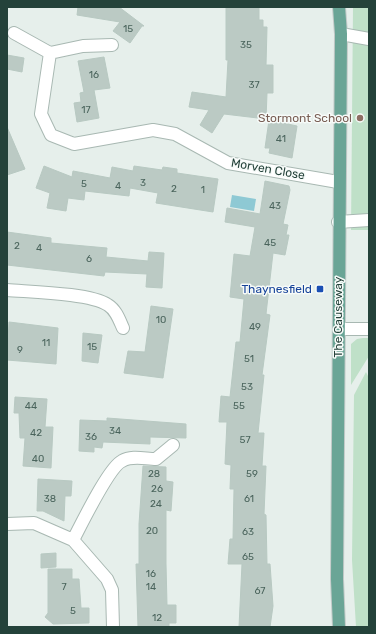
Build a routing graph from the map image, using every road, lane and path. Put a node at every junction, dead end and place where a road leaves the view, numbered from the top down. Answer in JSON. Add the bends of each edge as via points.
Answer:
{"nodes":[{"id":1,"x":339,"y":7,"type":"edge"},
{"id":2,"x":14,"y":33,"type":"dead end"},
{"id":3,"x":340,"y":34,"type":"junction"},
{"id":4,"x":369,"y":39,"type":"edge"},
{"id":5,"x":112,"y":45,"type":"dead end"},
{"id":6,"x":50,"y":53,"type":"junction"},
{"id":7,"x":338,"y":182,"type":"junction"},
{"id":8,"x":369,"y":220,"type":"edge"},
{"id":9,"x":338,"y":222,"type":"junction"},
{"id":10,"x":7,"y":290,"type":"edge"},
{"id":11,"x":122,"y":328,"type":"dead end"},
{"id":12,"x":339,"y":329,"type":"junction"},
{"id":13,"x":369,"y":329,"type":"edge"},
{"id":14,"x":173,"y":444,"type":"dead end"},
{"id":15,"x":7,"y":524,"type":"edge"},
{"id":16,"x":73,"y":540,"type":"junction"},
{"id":17,"x":113,"y":627,"type":"edge"},
{"id":18,"x":339,"y":627,"type":"edge"}],
"edges":[{"from":1,"to":3,"type":"main road","name":"The Causeway"},
{"from":2,"to":6,"type":"street"},
{"from":3,"to":4,"type":"street"},
{"from":3,"to":7,"type":"main road","name":"The Causeway"},
{"from":5,"to":6,"type":"street","via":[[83,46]]},
{"from":6,"to":7,"type":"street","name":"Morven Close","via":[[41,114],[51,135],[74,144],[153,130],[175,134],[228,163]]},
{"from":7,"to":9,"type":"main road","name":"The Causeway"},
{"from":8,"to":9,"type":"street"},
{"from":9,"to":12,"type":"main road","name":"The Causeway"},
{"from":10,"to":11,"type":"street","via":[[98,301],[116,312]]},
{"from":12,"to":13,"type":"street"},
{"from":12,"to":18,"type":"main road","name":"The Causeway"},
{"from":14,"to":16,"type":"street","via":[[156,459],[130,458],[120,461],[104,483]]},
{"from":15,"to":16,"type":"street","via":[[34,523]]},
{"from":16,"to":17,"type":"street","via":[[107,579],[112,590]]}]}
